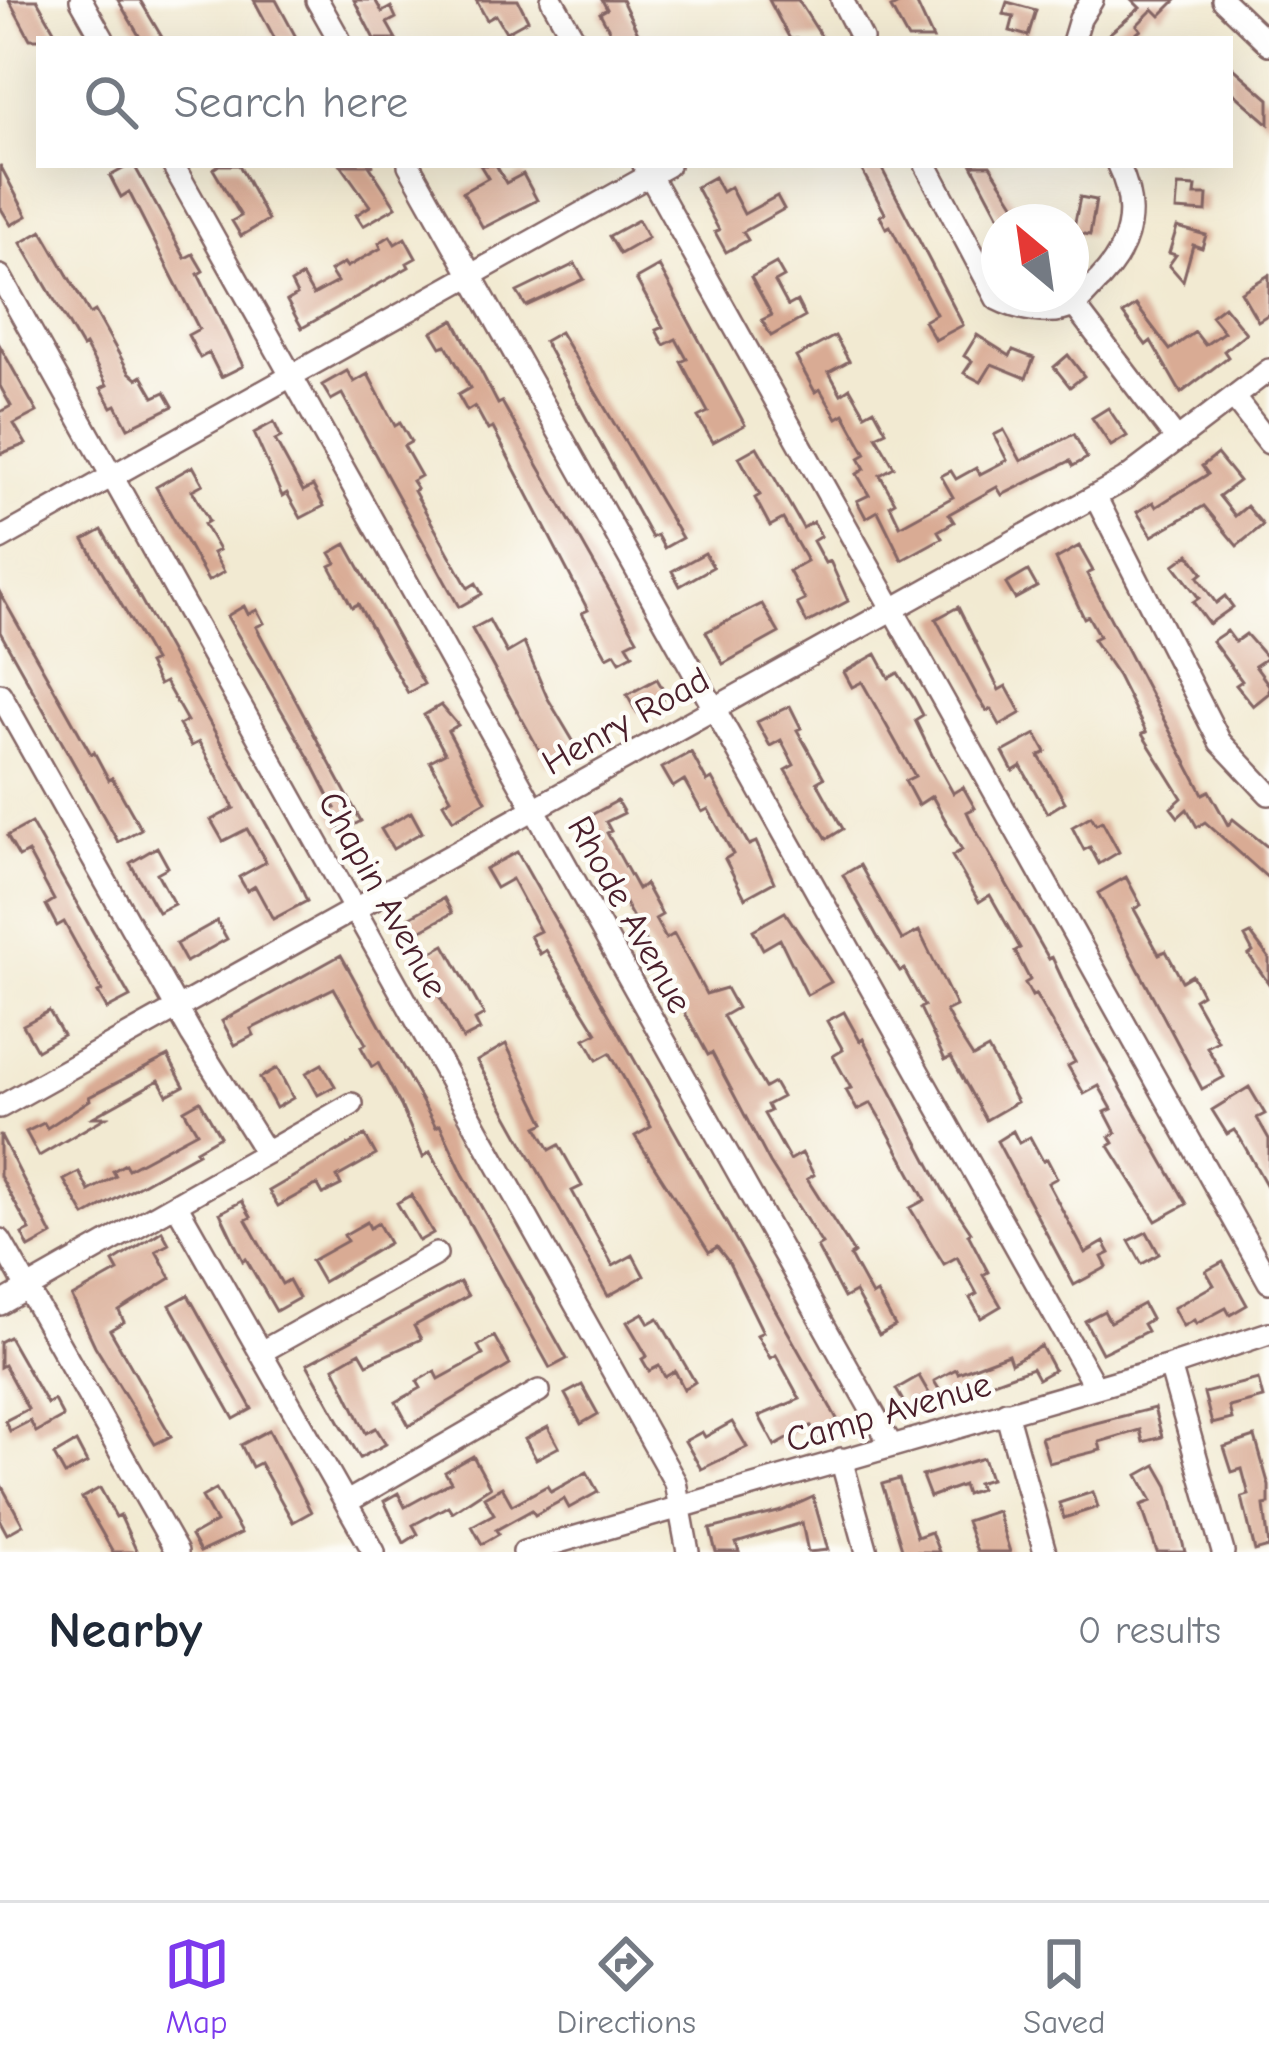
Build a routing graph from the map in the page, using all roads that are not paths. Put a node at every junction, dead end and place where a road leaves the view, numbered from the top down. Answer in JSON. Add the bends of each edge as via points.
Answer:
{"nodes":[{"id":1,"x":81,"y":0,"type":"edge"},
{"id":2,"x":317,"y":0,"type":"edge"},
{"id":3,"x":552,"y":0,"type":"edge"},
{"id":4,"x":842,"y":0,"type":"edge"},
{"id":5,"x":1093,"y":0,"type":"edge"},
{"id":6,"x":1223,"y":0,"type":"edge"},
{"id":7,"x":101,"y":36,"type":"edge"},
{"id":8,"x":337,"y":36,"type":"edge"},
{"id":9,"x":572,"y":36,"type":"edge"},
{"id":10,"x":860,"y":36,"type":"edge"},
{"id":11,"x":1075,"y":36,"type":"edge"},
{"id":12,"x":1269,"y":44,"type":"edge"},
{"id":13,"x":175,"y":168,"type":"edge"},
{"id":14,"x":411,"y":168,"type":"edge"},
{"id":15,"x":654,"y":168,"type":"edge"},
{"id":16,"x":928,"y":168,"type":"edge"},
{"id":17,"x":1120,"y":168,"type":"edge"},
{"id":18,"x":981,"y":269,"type":"edge"},
{"id":19,"x":0,"y":276,"type":"edge"},
{"id":20,"x":470,"y":276,"type":"junction"},
{"id":21,"x":1089,"y":290,"type":"edge"},
{"id":22,"x":1079,"y":312,"type":"edge"},
{"id":23,"x":1269,"y":370,"type":"edge"},
{"id":24,"x":292,"y":376,"type":"junction"},
{"id":25,"x":1234,"y":398,"type":"junction"},
{"id":26,"x":1177,"y":440,"type":"junction"},
{"id":27,"x":1269,"y":443,"type":"edge"},
{"id":28,"x":112,"y":476,"type":"junction"},
{"id":29,"x":1095,"y":496,"type":"junction"},
{"id":30,"x":0,"y":539,"type":"edge"},
{"id":31,"x":892,"y":608,"type":"junction"},
{"id":32,"x":0,"y":694,"type":"edge"},
{"id":33,"x":713,"y":708,"type":"junction"},
{"id":34,"x":1269,"y":794,"type":"edge"},
{"id":35,"x":534,"y":808,"type":"junction"},
{"id":36,"x":355,"y":909,"type":"junction"},
{"id":37,"x":177,"y":1008,"type":"junction"},
{"id":38,"x":352,"y":1104,"type":"dead end"},
{"id":39,"x":0,"y":1107,"type":"edge"},
{"id":40,"x":266,"y":1153,"type":"junction"},
{"id":41,"x":176,"y":1204,"type":"junction"},
{"id":42,"x":0,"y":1240,"type":"edge"},
{"id":43,"x":436,"y":1254,"type":"dead end"},
{"id":44,"x":1269,"y":1282,"type":"edge"},
{"id":45,"x":27,"y":1288,"type":"junction"},
{"id":46,"x":0,"y":1304,"type":"edge"},
{"id":47,"x":1269,"y":1333,"type":"edge"},
{"id":48,"x":261,"y":1352,"type":"junction"},
{"id":49,"x":1170,"y":1366,"type":"junction"},
{"id":50,"x":1095,"y":1387,"type":"junction"},
{"id":51,"x":539,"y":1391,"type":"dead end"},
{"id":52,"x":1006,"y":1412,"type":"junction"},
{"id":53,"x":891,"y":1445,"type":"junction"},
{"id":54,"x":841,"y":1459,"type":"junction"},
{"id":55,"x":346,"y":1502,"type":"junction"},
{"id":56,"x":679,"y":1505,"type":"junction"},
{"id":57,"x":177,"y":1552,"type":"edge"},
{"id":58,"x":374,"y":1552,"type":"edge"},
{"id":59,"x":524,"y":1552,"type":"edge"},
{"id":60,"x":688,"y":1552,"type":"edge"},
{"id":61,"x":867,"y":1552,"type":"edge"},
{"id":62,"x":1045,"y":1552,"type":"edge"},
{"id":63,"x":1223,"y":1552,"type":"edge"}],
"edges":[{"from":1,"to":7,"type":"street"},
{"from":2,"to":8,"type":"street"},
{"from":3,"to":9,"type":"street"},
{"from":4,"to":10,"type":"street"},
{"from":5,"to":11,"type":"street"},
{"from":6,"to":12,"type":"street"},
{"from":13,"to":24,"type":"street","name":"Rhode Avenue"},
{"from":14,"to":20,"type":"street"},
{"from":15,"to":20,"type":"street"},
{"from":15,"to":31,"type":"street"},
{"from":16,"to":18,"type":"street"},
{"from":17,"to":21,"type":"street","via":[[1130,231]]},
{"from":19,"to":28,"type":"street","name":"Chapin Avenue"},
{"from":20,"to":24,"type":"street"},
{"from":20,"to":33,"type":"street"},
{"from":22,"to":26,"type":"street"},
{"from":23,"to":25,"type":"street","name":"Henry Road"},
{"from":24,"to":28,"type":"street"},
{"from":24,"to":35,"type":"street","name":"Rhode Avenue"},
{"from":25,"to":26,"type":"street","name":"Henry Road"},
{"from":25,"to":27,"type":"street"},
{"from":26,"to":29,"type":"street","name":"Henry Road"},
{"from":28,"to":30,"type":"street"},
{"from":28,"to":36,"type":"street","name":"Chapin Avenue"},
{"from":29,"to":31,"type":"street","name":"Henry Road"},
{"from":29,"to":34,"type":"street","via":[[1220,742]]},
{"from":31,"to":33,"type":"street","name":"Henry Road"},
{"from":31,"to":44,"type":"street"},
{"from":32,"to":37,"type":"street"},
{"from":33,"to":35,"type":"street","name":"Henry Road"},
{"from":33,"to":50,"type":"street"},
{"from":35,"to":36,"type":"street","name":"Henry Road"},
{"from":35,"to":53,"type":"street","name":"Rhode Avenue"},
{"from":36,"to":37,"type":"street","name":"Henry Road"},
{"from":36,"to":56,"type":"street","name":"Chapin Avenue","via":[[675,1482]]},
{"from":37,"to":39,"type":"street","name":"Henry Road"},
{"from":37,"to":40,"type":"street"},
{"from":38,"to":40,"type":"street"},
{"from":40,"to":41,"type":"street"},
{"from":41,"to":45,"type":"street"},
{"from":41,"to":48,"type":"street"},
{"from":42,"to":45,"type":"street"},
{"from":43,"to":48,"type":"street"},
{"from":45,"to":46,"type":"street"},
{"from":45,"to":57,"type":"street"},
{"from":47,"to":49,"type":"street","name":"Camp Avenue"},
{"from":48,"to":55,"type":"street"},
{"from":49,"to":50,"type":"street","name":"Camp Avenue"},
{"from":49,"to":63,"type":"street"},
{"from":50,"to":52,"type":"street","name":"Camp Avenue"},
{"from":51,"to":55,"type":"street"},
{"from":52,"to":53,"type":"street","name":"Camp Avenue"},
{"from":52,"to":62,"type":"street"},
{"from":53,"to":54,"type":"street","name":"Camp Avenue"},
{"from":54,"to":56,"type":"street","name":"Camp Avenue"},
{"from":54,"to":61,"type":"street"},
{"from":55,"to":58,"type":"street"},
{"from":56,"to":59,"type":"street","name":"Camp Avenue"},
{"from":56,"to":60,"type":"street","name":"Chapin Avenue"}]}
